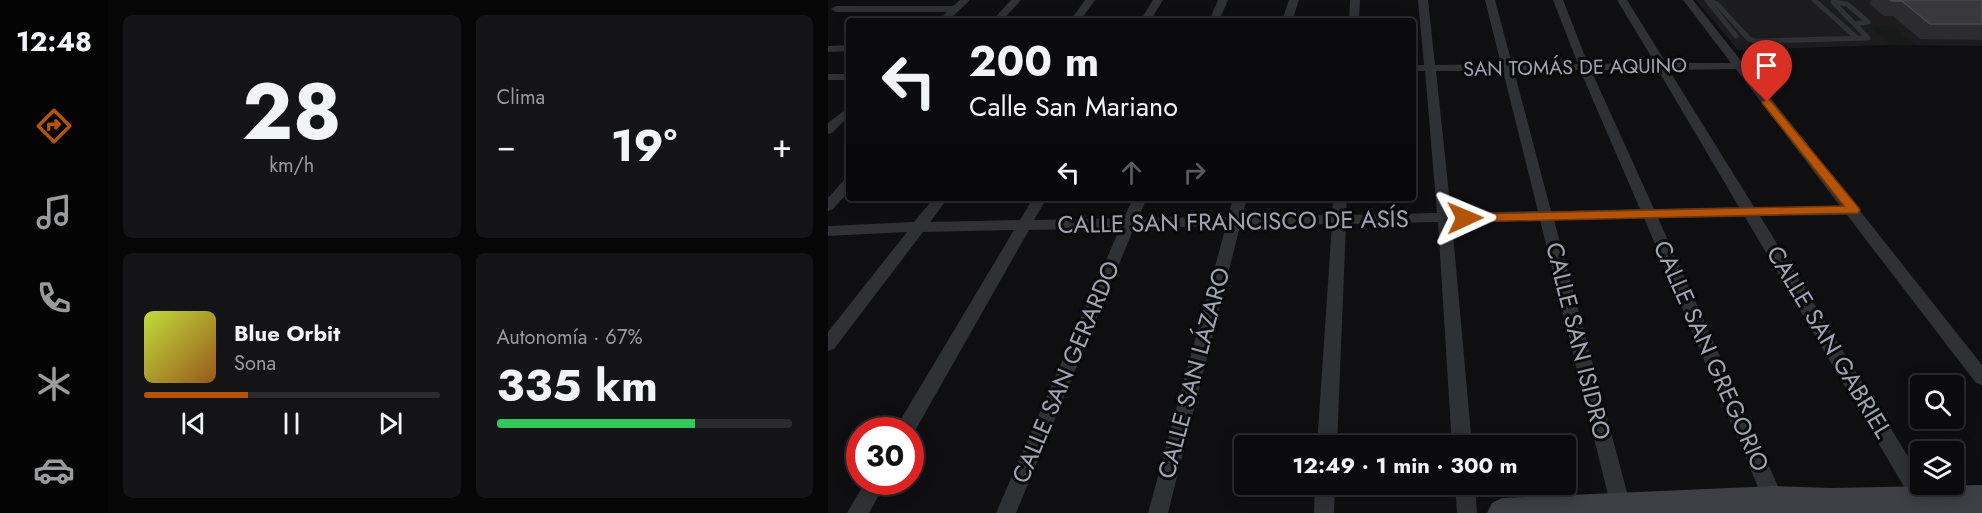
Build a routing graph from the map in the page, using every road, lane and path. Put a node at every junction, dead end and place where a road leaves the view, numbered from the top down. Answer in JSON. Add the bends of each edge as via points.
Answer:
{"nodes":[{"id":1,"x":849,"y":0,"type":"edge"},
{"id":2,"x":965,"y":0,"type":"edge"},
{"id":3,"x":1016,"y":0,"type":"edge"},
{"id":4,"x":1090,"y":0,"type":"edge"},
{"id":5,"x":1158,"y":0,"type":"edge"},
{"id":6,"x":1223,"y":0,"type":"edge"},
{"id":7,"x":1294,"y":0,"type":"edge"},
{"id":8,"x":1355,"y":0,"type":"edge"},
{"id":9,"x":1423,"y":0,"type":"edge"},
{"id":10,"x":1490,"y":0,"type":"edge"},
{"id":11,"x":1558,"y":0,"type":"edge"},
{"id":12,"x":1622,"y":0,"type":"edge"},
{"id":13,"x":1688,"y":0,"type":"edge"},
{"id":14,"x":1814,"y":0,"type":"edge"},
{"id":15,"x":1708,"y":1,"type":"edge"},
{"id":16,"x":1832,"y":1,"type":"edge"},
{"id":17,"x":882,"y":9,"type":"junction"},
{"id":18,"x":904,"y":9,"type":"junction"},
{"id":19,"x":955,"y":9,"type":"junction"},
{"id":20,"x":832,"y":12,"type":"edge"},
{"id":21,"x":1724,"y":12,"type":"junction"},
{"id":22,"x":1716,"y":13,"type":"junction"},
{"id":23,"x":872,"y":18,"type":"edge"},
{"id":24,"x":894,"y":18,"type":"edge"},
{"id":25,"x":946,"y":18,"type":"edge"},
{"id":26,"x":1000,"y":18,"type":"edge"},
{"id":27,"x":1076,"y":18,"type":"edge"},
{"id":28,"x":1147,"y":18,"type":"edge"},
{"id":29,"x":1215,"y":18,"type":"edge"},
{"id":30,"x":1288,"y":18,"type":"edge"},
{"id":31,"x":1354,"y":18,"type":"edge"},
{"id":32,"x":1724,"y":23,"type":"junction"},
{"id":33,"x":1734,"y":23,"type":"junction"},
{"id":34,"x":1855,"y":24,"type":"junction"},
{"id":35,"x":1736,"y":36,"type":"junction"},
{"id":36,"x":1746,"y":36,"type":"junction"},
{"id":37,"x":1857,"y":38,"type":"junction"},
{"id":38,"x":846,"y":40,"type":"edge"},
{"id":39,"x":1741,"y":43,"type":"dead end"},
{"id":40,"x":832,"y":48,"type":"edge"},
{"id":41,"x":1584,"y":66,"type":"junction"},
{"id":42,"x":1661,"y":66,"type":"junction"},
{"id":43,"x":1738,"y":66,"type":"junction"},
{"id":44,"x":1507,"y":67,"type":"junction"},
{"id":45,"x":1416,"y":68,"type":"edge"},
{"id":46,"x":1428,"y":68,"type":"junction"},
{"id":47,"x":828,"y":77,"type":"edge"},
{"id":48,"x":846,"y":77,"type":"edge"},
{"id":49,"x":846,"y":110,"type":"edge"},
{"id":50,"x":828,"y":111,"type":"edge"},
{"id":51,"x":846,"y":113,"type":"edge"},
{"id":52,"x":828,"y":130,"type":"edge"},
{"id":53,"x":846,"y":186,"type":"edge"},
{"id":54,"x":939,"y":201,"type":"edge"},
{"id":55,"x":1038,"y":201,"type":"edge"},
{"id":56,"x":1139,"y":201,"type":"edge"},
{"id":57,"x":1239,"y":201,"type":"edge"},
{"id":58,"x":1340,"y":201,"type":"edge"},
{"id":59,"x":828,"y":206,"type":"edge"},
{"id":60,"x":1854,"y":210,"type":"junction"},
{"id":61,"x":1752,"y":213,"type":"junction"},
{"id":62,"x":1650,"y":215,"type":"junction"},
{"id":63,"x":1546,"y":217,"type":"junction"},
{"id":64,"x":1445,"y":218,"type":"junction"},
{"id":65,"x":1339,"y":219,"type":"junction"},
{"id":66,"x":1234,"y":222,"type":"junction"},
{"id":67,"x":1130,"y":223,"type":"junction"},
{"id":68,"x":1024,"y":225,"type":"junction"},
{"id":69,"x":919,"y":227,"type":"junction"},
{"id":70,"x":828,"y":231,"type":"edge"},
{"id":71,"x":828,"y":344,"type":"edge"},
{"id":72,"x":1982,"y":378,"type":"edge"},
{"id":73,"x":913,"y":417,"type":"edge"},
{"id":74,"x":1328,"y":435,"type":"edge"},
{"id":75,"x":1461,"y":435,"type":"edge"},
{"id":76,"x":868,"y":495,"type":"edge"},
{"id":77,"x":1325,"y":495,"type":"edge"},
{"id":78,"x":1466,"y":495,"type":"edge"},
{"id":79,"x":1982,"y":499,"type":"edge"},
{"id":80,"x":1923,"y":500,"type":"junction"},
{"id":81,"x":1777,"y":506,"type":"edge"},
{"id":82,"x":1621,"y":507,"type":"junction"},
{"id":83,"x":857,"y":513,"type":"edge"},
{"id":84,"x":1006,"y":513,"type":"edge"},
{"id":85,"x":1158,"y":513,"type":"edge"},
{"id":86,"x":1324,"y":513,"type":"edge"},
{"id":87,"x":1467,"y":513,"type":"edge"},
{"id":88,"x":1502,"y":513,"type":"edge"}],
"edges":[{"from":1,"to":20,"type":"street"},
{"from":2,"to":19,"type":"street"},
{"from":3,"to":26,"type":"street"},
{"from":4,"to":27,"type":"street"},
{"from":5,"to":28,"type":"street"},
{"from":6,"to":29,"type":"street"},
{"from":7,"to":30,"type":"street"},
{"from":8,"to":31,"type":"street"},
{"from":9,"to":46,"type":"street"},
{"from":10,"to":44,"type":"street","name":"CALLE SAN ISIDRO"},
{"from":11,"to":41,"type":"street","name":"CALLE SAN GREGORIO"},
{"from":12,"to":42,"type":"street","name":"CALLE SAN GABRIEL"},
{"from":13,"to":43,"type":"street"},
{"from":14,"to":37,"type":"lane"},
{"from":15,"to":21,"type":"lane"},
{"from":15,"to":22,"type":"lane"},
{"from":16,"to":34,"type":"lane"},
{"from":16,"to":34,"type":"lane","via":[[1847,4],[1868,22]]},
{"from":17,"to":18,"type":"street"},
{"from":17,"to":20,"type":"street"},
{"from":17,"to":23,"type":"street"},
{"from":18,"to":19,"type":"street"},
{"from":18,"to":24,"type":"street"},
{"from":19,"to":25,"type":"street"},
{"from":21,"to":22,"type":"lane"},
{"from":21,"to":33,"type":"lane"},
{"from":22,"to":32,"type":"lane"},
{"from":32,"to":33,"type":"lane"},
{"from":32,"to":35,"type":"lane"},
{"from":33,"to":36,"type":"lane"},
{"from":34,"to":37,"type":"lane","via":[[1868,37]]},
{"from":35,"to":36,"type":"lane"},
{"from":35,"to":39,"type":"lane"},
{"from":36,"to":37,"type":"lane","via":[[1758,42]]},
{"from":38,"to":40,"type":"street"},
{"from":41,"to":42,"type":"street","name":"SAN TOMÁS DE AQUINO"},
{"from":41,"to":44,"type":"street","name":"SAN TOMÁS DE AQUINO"},
{"from":41,"to":62,"type":"street","name":"CALLE SAN GREGORIO"},
{"from":42,"to":43,"type":"street","name":"SAN TOMÁS DE AQUINO"},
{"from":42,"to":61,"type":"street","name":"CALLE SAN GABRIEL"},
{"from":43,"to":60,"type":"street"},
{"from":44,"to":46,"type":"street","name":"SAN TOMÁS DE AQUINO"},
{"from":44,"to":63,"type":"street","name":"CALLE SAN ISIDRO"},
{"from":45,"to":46,"type":"street","name":"SAN TOMÁS DE AQUINO"},
{"from":46,"to":64,"type":"street"},
{"from":47,"to":48,"type":"street"},
{"from":49,"to":50,"type":"street"},
{"from":51,"to":52,"type":"street"},
{"from":53,"to":59,"type":"street"},
{"from":54,"to":69,"type":"street"},
{"from":55,"to":68,"type":"street"},
{"from":56,"to":67,"type":"street","name":"CALLE SAN GERARDO"},
{"from":57,"to":66,"type":"street","name":"CALLE SAN LÁZARO"},
{"from":58,"to":65,"type":"street"},
{"from":60,"to":61,"type":"street","name":"CALLE SAN FRANCISCO DE ASÍS"},
{"from":60,"to":72,"type":"street"},
{"from":61,"to":62,"type":"street","name":"CALLE SAN FRANCISCO DE ASÍS"},
{"from":61,"to":80,"type":"street","name":"CALLE SAN GABRIEL"},
{"from":62,"to":63,"type":"street","name":"CALLE SAN FRANCISCO DE ASÍS"},
{"from":62,"to":81,"type":"street","name":"CALLE SAN GREGORIO"},
{"from":63,"to":64,"type":"street","name":"CALLE SAN FRANCISCO DE ASÍS"},
{"from":63,"to":82,"type":"street","name":"CALLE SAN ISIDRO"},
{"from":64,"to":65,"type":"street","name":"CALLE SAN FRANCISCO DE ASÍS"},
{"from":64,"to":75,"type":"street"},
{"from":65,"to":66,"type":"street","name":"CALLE SAN FRANCISCO DE ASÍS"},
{"from":65,"to":74,"type":"street"},
{"from":66,"to":67,"type":"street","name":"CALLE SAN FRANCISCO DE ASÍS"},
{"from":66,"to":85,"type":"street","name":"CALLE SAN LÁZARO"},
{"from":67,"to":68,"type":"street","name":"CALLE SAN FRANCISCO DE ASÍS"},
{"from":67,"to":84,"type":"street","name":"CALLE SAN GERARDO"},
{"from":68,"to":69,"type":"street","name":"CALLE SAN FRANCISCO DE ASÍS"},
{"from":68,"to":73,"type":"street"},
{"from":69,"to":70,"type":"street","name":"CALLE SAN FRANCISCO DE ASÍS"},
{"from":69,"to":71,"type":"street"},
{"from":76,"to":83,"type":"street"},
{"from":77,"to":86,"type":"street"},
{"from":78,"to":87,"type":"street"},
{"from":79,"to":80,"type":"street"},
{"from":80,"to":81,"type":"street"},
{"from":81,"to":82,"type":"street"},
{"from":82,"to":88,"type":"street"}]}
